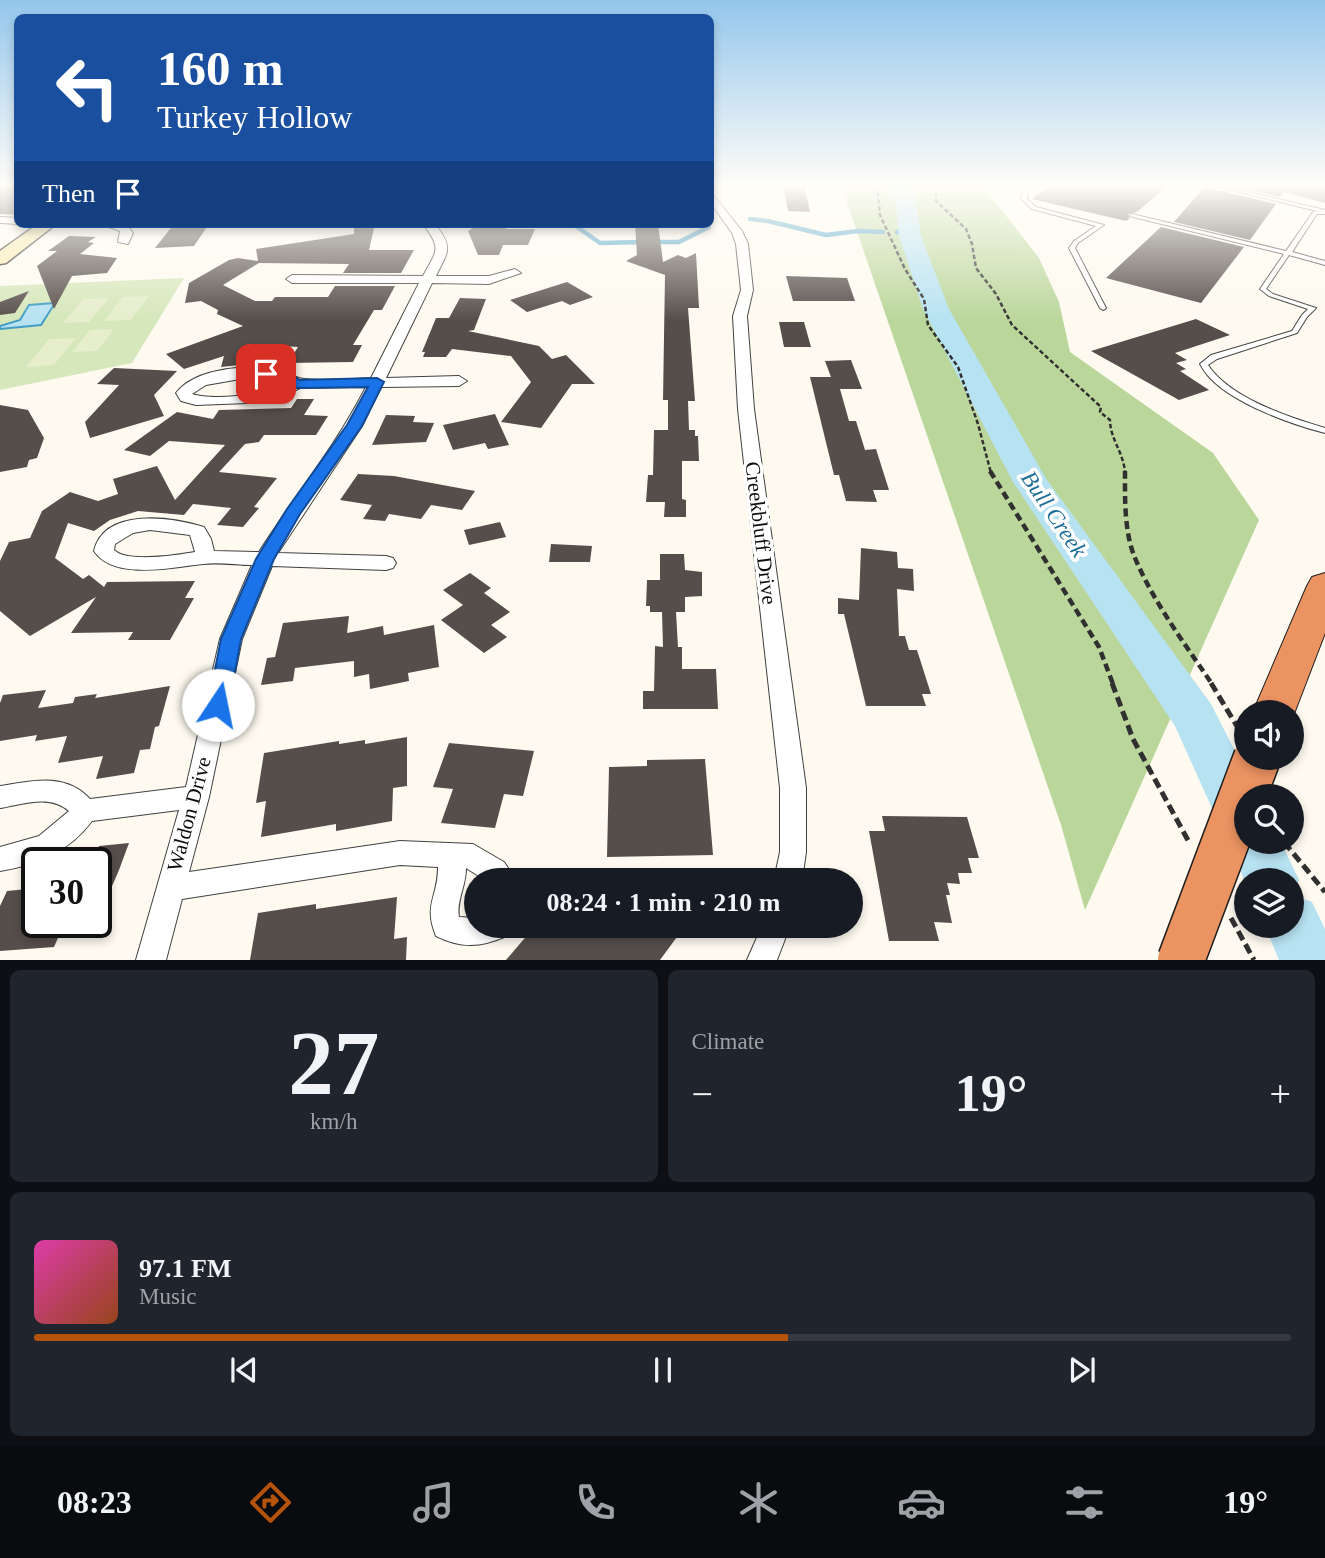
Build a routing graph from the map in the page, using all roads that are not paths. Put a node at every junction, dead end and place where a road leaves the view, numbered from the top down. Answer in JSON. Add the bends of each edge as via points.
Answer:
{"nodes":[{"id":1,"x":40,"y":230,"type":"edge"},
{"id":2,"x":125,"y":230,"type":"edge"},
{"id":3,"x":434,"y":230,"type":"edge"},
{"id":4,"x":736,"y":230,"type":"edge"},
{"id":5,"x":1094,"y":230,"type":"edge"},
{"id":6,"x":1190,"y":230,"type":"edge"},
{"id":7,"x":1304,"y":230,"type":"edge"},
{"id":8,"x":124,"y":242,"type":"dead end"},
{"id":9,"x":1288,"y":253,"type":"junction"},
{"id":10,"x":0,"y":259,"type":"edge"},
{"id":11,"x":1325,"y":263,"type":"edge"},
{"id":12,"x":515,"y":274,"type":"dead end"},
{"id":13,"x":292,"y":279,"type":"dead end"},
{"id":14,"x":426,"y":280,"type":"junction"},
{"id":15,"x":1104,"y":308,"type":"dead end"},
{"id":16,"x":459,"y":381,"type":"dead end"},
{"id":17,"x":377,"y":382,"type":"junction"},
{"id":18,"x":297,"y":384,"type":"junction"},
{"id":19,"x":1325,"y":431,"type":"edge"},
{"id":20,"x":205,"y":557,"type":"dead end"},
{"id":21,"x":265,"y":559,"type":"junction"},
{"id":22,"x":386,"y":563,"type":"dead end"},
{"id":23,"x":1325,"y":586,"type":"edge"},
{"id":24,"x":1279,"y":700,"type":"edge"},
{"id":25,"x":1242,"y":770,"type":"edge"},
{"id":26,"x":0,"y":797,"type":"edge"},
{"id":27,"x":195,"y":797,"type":"junction"},
{"id":28,"x":85,"y":811,"type":"junction"},
{"id":29,"x":452,"y":855,"type":"junction"},
{"id":30,"x":0,"y":859,"type":"edge"},
{"id":31,"x":490,"y":868,"type":"edge"},
{"id":32,"x":790,"y":868,"type":"edge"},
{"id":33,"x":169,"y":888,"type":"junction"},
{"id":34,"x":464,"y":933,"type":"edge"},
{"id":35,"x":771,"y":938,"type":"edge"},
{"id":36,"x":151,"y":960,"type":"edge"},
{"id":37,"x":762,"y":960,"type":"edge"},
{"id":38,"x":1181,"y":960,"type":"edge"}],
"edges":[{"from":1,"to":10,"type":"street"},
{"from":2,"to":8,"type":"street"},
{"from":3,"to":14,"type":"street","name":"Waldon Drive","via":[[443,249]]},
{"from":4,"to":32,"type":"street","name":"Creekbluff Drive","via":[[742,244],[747,290],[740,316],[746,409],[793,788]]},
{"from":5,"to":15,"type":"lane","via":[[1072,248]]},
{"from":6,"to":9,"type":"lane"},
{"from":7,"to":9,"type":"lane"},
{"from":9,"to":11,"type":"lane"},
{"from":9,"to":19,"type":"lane","via":[[1263,289],[1313,308],[1295,332],[1204,364],[1221,383],[1285,419]]},
{"from":12,"to":14,"type":"street","via":[[489,280]]},
{"from":13,"to":14,"type":"street"},
{"from":14,"to":17,"type":"street","name":"Waldon Drive"},
{"from":16,"to":17,"type":"street"},
{"from":17,"to":18,"type":"street"},
{"from":17,"to":21,"type":"street","name":"Waldon Drive","via":[[354,426]]},
{"from":18,"to":18,"type":"street","via":[[282,375],[208,378],[184,393],[196,400],[264,397]]},
{"from":20,"to":21,"type":"street"},
{"from":21,"to":22,"type":"street"},
{"from":21,"to":27,"type":"street","name":"Waldon Drive","via":[[231,639]]},
{"from":23,"to":24,"type":"highway"},
{"from":25,"to":38,"type":"highway","bridge":true},
{"from":26,"to":28,"type":"street","via":[[56,790],[73,796]]},
{"from":27,"to":28,"type":"street"},
{"from":27,"to":33,"type":"street","name":"Waldon Drive"},
{"from":28,"to":30,"type":"street","via":[[71,831],[47,846]]},
{"from":29,"to":31,"type":"street","via":[[473,856]]},
{"from":29,"to":33,"type":"street","via":[[400,853]]},
{"from":29,"to":34,"type":"street","via":[[452,885],[443,908],[446,926]]},
{"from":33,"to":36,"type":"street","name":"Waldon Drive"},
{"from":35,"to":37,"type":"street"}]}
